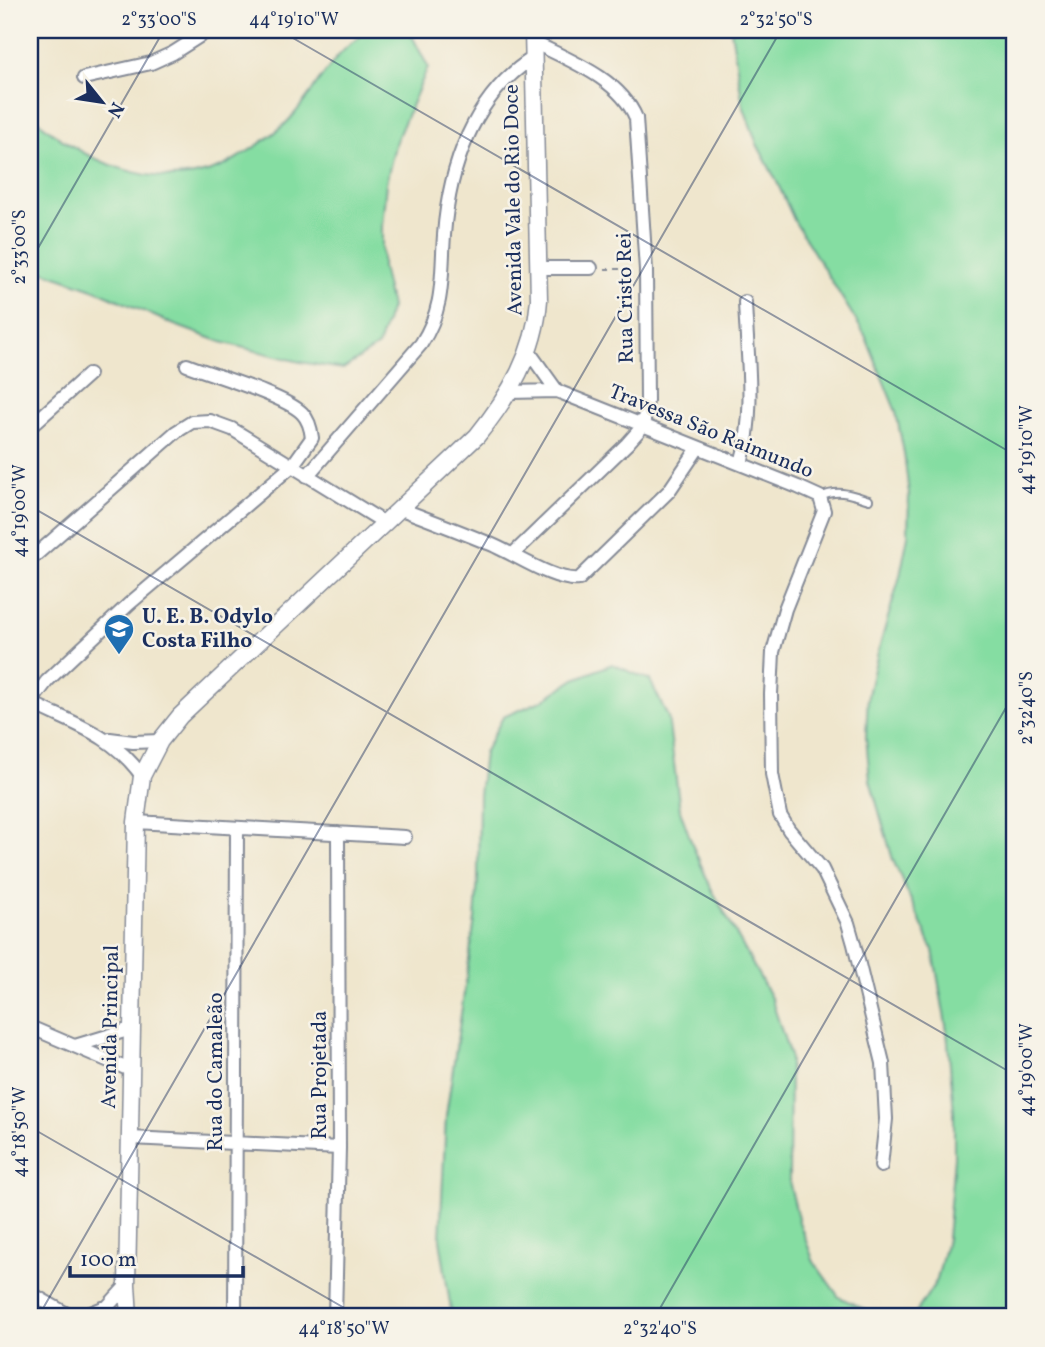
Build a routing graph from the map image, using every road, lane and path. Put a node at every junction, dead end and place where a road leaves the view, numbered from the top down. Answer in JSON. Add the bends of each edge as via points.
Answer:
{"nodes":[{"id":1,"x":209,"y":30,"type":"edge"},
{"id":2,"x":533,"y":43,"type":"edge"},
{"id":3,"x":84,"y":78,"type":"dead end"},
{"id":4,"x":540,"y":268,"type":"junction"},
{"id":5,"x":590,"y":268,"type":"joint"},
{"id":6,"x":646,"y":270,"type":"junction"},
{"id":7,"x":745,"y":302,"type":"dead end"},
{"id":8,"x":529,"y":352,"type":"junction"},
{"id":9,"x":187,"y":365,"type":"dead end"},
{"id":10,"x":89,"y":374,"type":"dead end"},
{"id":11,"x":557,"y":391,"type":"junction"},
{"id":12,"x":509,"y":392,"type":"junction"},
{"id":13,"x":643,"y":426,"type":"junction"},
{"id":14,"x":30,"y":427,"type":"edge"},
{"id":15,"x":698,"y":448,"type":"junction"},
{"id":16,"x":741,"y":464,"type":"junction"},
{"id":17,"x":292,"y":466,"type":"junction"},
{"id":18,"x":307,"y":476,"type":"junction"},
{"id":19,"x":820,"y":498,"type":"junction"},
{"id":20,"x":869,"y":500,"type":"dead end"},
{"id":21,"x":401,"y":509,"type":"junction"},
{"id":22,"x":385,"y":523,"type":"junction"},
{"id":23,"x":513,"y":554,"type":"junction"},
{"id":24,"x":30,"y":560,"type":"edge"},
{"id":25,"x":30,"y":705,"type":"edge"},
{"id":26,"x":106,"y":739,"type":"junction"},
{"id":27,"x":160,"y":741,"type":"junction"},
{"id":28,"x":142,"y":776,"type":"junction"},
{"id":29,"x":136,"y":822,"type":"junction"},
{"id":30,"x":237,"y":828,"type":"junction"},
{"id":31,"x":338,"y":833,"type":"junction"},
{"id":32,"x":405,"y":837,"type":"dead end"},
{"id":33,"x":30,"y":1027,"type":"edge"},
{"id":34,"x":131,"y":1029,"type":"junction"},
{"id":35,"x":75,"y":1046,"type":"junction"},
{"id":36,"x":130,"y":1070,"type":"junction"},
{"id":37,"x":131,"y":1138,"type":"junction"},
{"id":38,"x":235,"y":1143,"type":"junction"},
{"id":39,"x":340,"y":1148,"type":"junction"},
{"id":40,"x":881,"y":1166,"type":"dead end"},
{"id":41,"x":127,"y":1285,"type":"junction"},
{"id":42,"x":30,"y":1293,"type":"edge"},
{"id":43,"x":72,"y":1317,"type":"edge"},
{"id":44,"x":81,"y":1317,"type":"edge"},
{"id":45,"x":129,"y":1317,"type":"edge"},
{"id":46,"x":235,"y":1317,"type":"edge"},
{"id":47,"x":335,"y":1317,"type":"edge"}],
"edges":[{"from":1,"to":3,"type":"street","via":[[151,63]]},
{"from":2,"to":4,"type":"street","name":"Avenida Vale do Rio Doce"},
{"from":2,"to":6,"type":"street","name":"Rua Cristo Rei","via":[[584,68],[631,106],[639,136]]},
{"from":2,"to":18,"type":"street","via":[[494,93],[460,153],[447,207],[441,301],[429,333]]},
{"from":4,"to":5,"type":"street"},
{"from":4,"to":8,"type":"street","name":"Avenida Vale do Rio Doce","via":[[538,319]]},
{"from":5,"to":6,"type":"path"},
{"from":6,"to":13,"type":"street","name":"Rua Cristo Rei","via":[[647,401]]},
{"from":7,"to":16,"type":"street","via":[[751,405]]},
{"from":8,"to":11,"type":"street"},
{"from":8,"to":12,"type":"street","name":"Avenida Vale do Rio Doce"},
{"from":9,"to":17,"type":"street","via":[[289,403],[303,414],[312,438]]},
{"from":10,"to":14,"type":"street"},
{"from":11,"to":12,"type":"street","name":"Travessa São Raimundo"},
{"from":11,"to":13,"type":"street","name":"Travessa São Raimundo"},
{"from":12,"to":21,"type":"street","name":"Avenida Vale do Rio Doce","via":[[477,436]]},
{"from":13,"to":15,"type":"street","name":"Travessa São Raimundo"},
{"from":13,"to":23,"type":"street"},
{"from":15,"to":16,"type":"street","name":"Travessa São Raimundo"},
{"from":15,"to":23,"type":"street","via":[[669,491],[579,579],[553,574]]},
{"from":16,"to":19,"type":"street","name":"Travessa São Raimundo"},
{"from":17,"to":18,"type":"street"},
{"from":17,"to":24,"type":"street","via":[[232,429],[210,421],[192,422]]},
{"from":17,"to":25,"type":"street","via":[[130,604],[47,681]]},
{"from":18,"to":22,"type":"street"},
{"from":19,"to":20,"type":"lane","via":[[842,492]]},
{"from":19,"to":40,"type":"street","name":"Travessa São Raimundo","via":[[824,512],[820,526],[773,652],[772,774],[780,815],[822,869],[854,944],[883,1063],[887,1119]]},
{"from":21,"to":22,"type":"street","name":"Avenida Vale do Rio Doce"},
{"from":21,"to":23,"type":"street"},
{"from":22,"to":27,"type":"street","name":"Avenida Vale do Rio Doce","via":[[180,716]]},
{"from":25,"to":26,"type":"street"},
{"from":26,"to":27,"type":"street"},
{"from":26,"to":28,"type":"street"},
{"from":27,"to":28,"type":"street","name":"Avenida Principal"},
{"from":28,"to":29,"type":"street","name":"Avenida Principal"},
{"from":29,"to":30,"type":"street"},
{"from":29,"to":34,"type":"street","name":"Avenida Principal"},
{"from":30,"to":31,"type":"street"},
{"from":30,"to":38,"type":"street","name":"Rua do Camaleão"},
{"from":31,"to":32,"type":"street"},
{"from":31,"to":39,"type":"street","name":"Rua Projetada"},
{"from":33,"to":35,"type":"street"},
{"from":34,"to":35,"type":"street"},
{"from":34,"to":36,"type":"street","name":"Avenida Principal"},
{"from":35,"to":36,"type":"street"},
{"from":36,"to":37,"type":"street","name":"Avenida Principal"},
{"from":37,"to":38,"type":"street"},
{"from":37,"to":41,"type":"street","name":"Avenida Principal"},
{"from":38,"to":39,"type":"street"},
{"from":38,"to":46,"type":"street","name":"Rua do Camaleão"},
{"from":39,"to":47,"type":"street","name":"Rua Projetada"},
{"from":41,"to":44,"type":"street","via":[[108,1306]]},
{"from":41,"to":45,"type":"street","name":"Avenida Principal"},
{"from":42,"to":43,"type":"street"}]}
